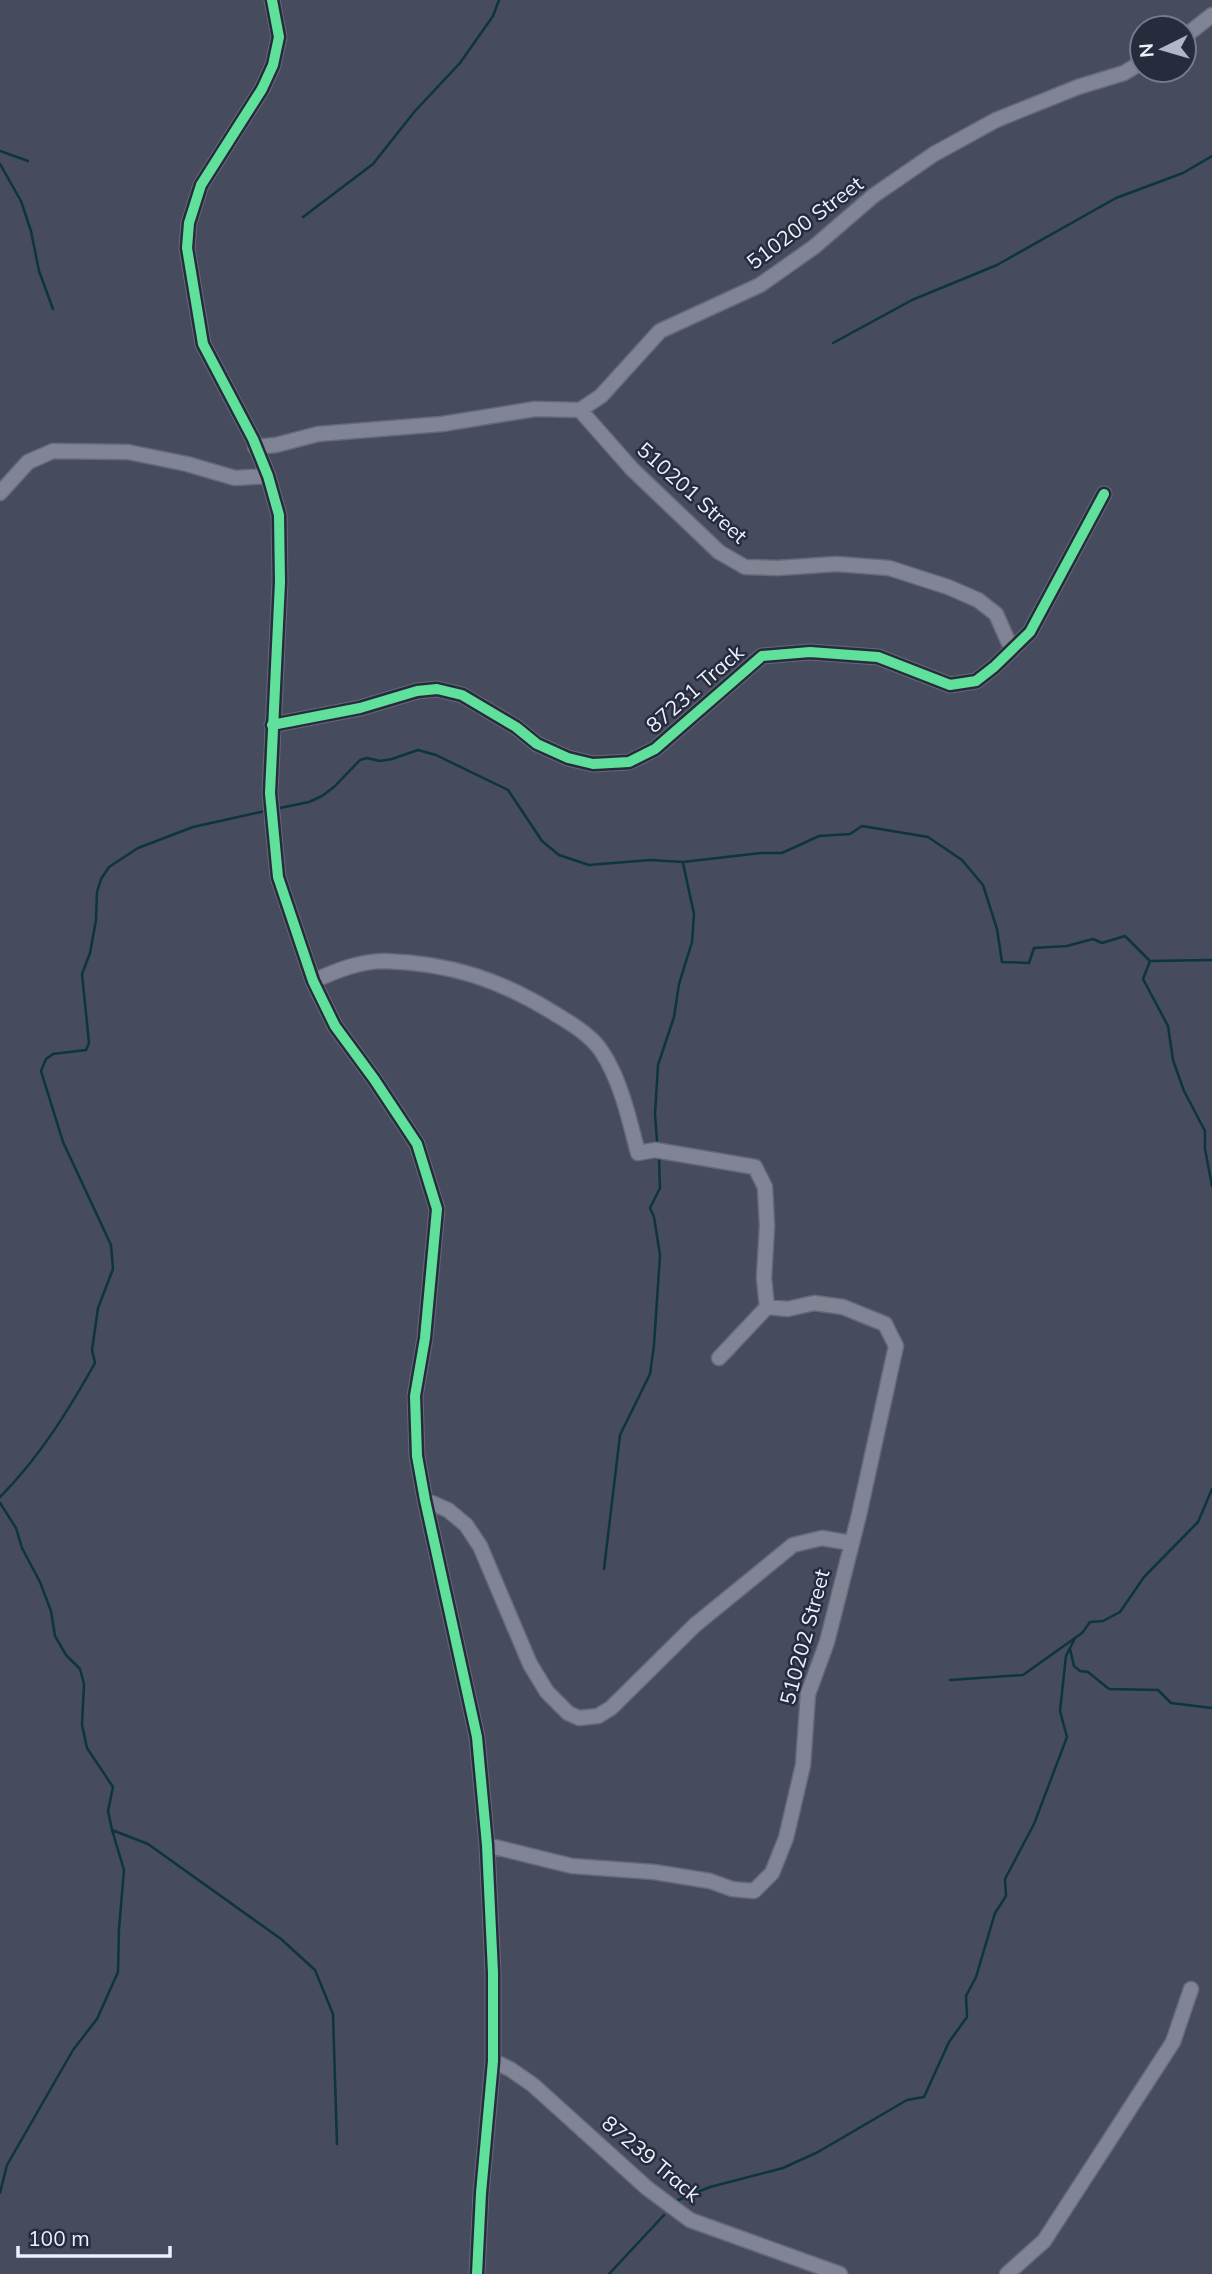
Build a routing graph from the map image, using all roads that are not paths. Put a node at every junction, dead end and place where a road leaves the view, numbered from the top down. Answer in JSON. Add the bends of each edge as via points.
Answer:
{"nodes":[{"id":1,"x":272,"y":0,"type":"edge"},
{"id":2,"x":1212,"y":15,"type":"edge"},
{"id":3,"x":1198,"y":26,"type":"edge"},
{"id":4,"x":1128,"y":71,"type":"edge"},
{"id":5,"x":580,"y":410,"type":"junction"},
{"id":6,"x":256,"y":447,"type":"junction"},
{"id":7,"x":268,"y":476,"type":"junction"},
{"id":8,"x":0,"y":493,"type":"edge"},
{"id":9,"x":1104,"y":494,"type":"dead end"},
{"id":10,"x":1012,"y":650,"type":"junction"},
{"id":11,"x":272,"y":725,"type":"junction"},
{"id":12,"x":313,"y":981,"type":"junction"},
{"id":13,"x":767,"y":1307,"type":"junction"},
{"id":14,"x":719,"y":1358,"type":"dead end"},
{"id":15,"x":425,"y":1500,"type":"junction"},
{"id":16,"x":851,"y":1543,"type":"junction"},
{"id":17,"x":487,"y":1845,"type":"junction"},
{"id":18,"x":1191,"y":1989,"type":"dead end"},
{"id":19,"x":493,"y":2062,"type":"junction"},
{"id":20,"x":477,"y":2274,"type":"edge"},
{"id":21,"x":839,"y":2274,"type":"edge"},
{"id":22,"x":1007,"y":2274,"type":"edge"}],
"edges":[{"from":1,"to":6,"type":"street","via":[[279,37],[273,65],[201,185],[187,248],[203,344]]},
{"from":2,"to":3,"type":"street"},
{"from":4,"to":5,"type":"street","name":"510200 Street","via":[[996,120],[934,154],[760,285],[660,331],[601,396]]},
{"from":5,"to":6,"type":"street","via":[[535,410],[442,424],[318,434]]},
{"from":5,"to":10,"type":"street","name":"510201 Street","via":[[642,479],[719,552],[745,567],[837,564],[889,568],[978,600],[996,614]]},
{"from":6,"to":7,"type":"street"},
{"from":7,"to":8,"type":"street","via":[[234,478],[128,452],[53,451],[28,462]]},
{"from":7,"to":11,"type":"street","via":[[279,515]]},
{"from":9,"to":10,"type":"street","name":"87231 Track","via":[[1030,632]]},
{"from":10,"to":11,"type":"street","name":"87231 Track","via":[[976,681],[950,685],[878,657],[810,652],[762,656],[655,749],[629,762],[593,764],[568,758],[537,744],[462,695],[437,689]]},
{"from":11,"to":12,"type":"street","via":[[270,793],[278,877]]},
{"from":12,"to":13,"type":"street","via":[[344,967],[383,961],[420,965],[477,975],[522,993],[567,1021],[601,1050],[617,1081],[639,1153],[656,1150],[754,1167],[765,1187]]},
{"from":12,"to":15,"type":"street","via":[[335,1026],[417,1144],[437,1209],[415,1396]]},
{"from":13,"to":14,"type":"street"},
{"from":13,"to":16,"type":"street","name":"510202 Street","via":[[788,1309],[814,1303],[843,1307],[884,1324],[896,1346]]},
{"from":15,"to":16,"type":"street","via":[[466,1525],[480,1546],[530,1664],[547,1692],[579,1718],[598,1716],[611,1708],[695,1625],[793,1545],[822,1538]]},
{"from":15,"to":17,"type":"street","via":[[477,1737]]},
{"from":16,"to":17,"type":"street","name":"510202 Street","via":[[827,1642],[808,1694],[803,1765],[786,1838],[772,1873],[754,1891],[654,1872],[572,1866]]},
{"from":17,"to":19,"type":"street"},
{"from":18,"to":22,"type":"street","via":[[1173,2042],[1143,2089],[1044,2241]]},
{"from":19,"to":20,"type":"street"},
{"from":19,"to":21,"type":"street","name":"87239 Track","via":[[533,2085],[647,2188],[690,2220]]}]}
